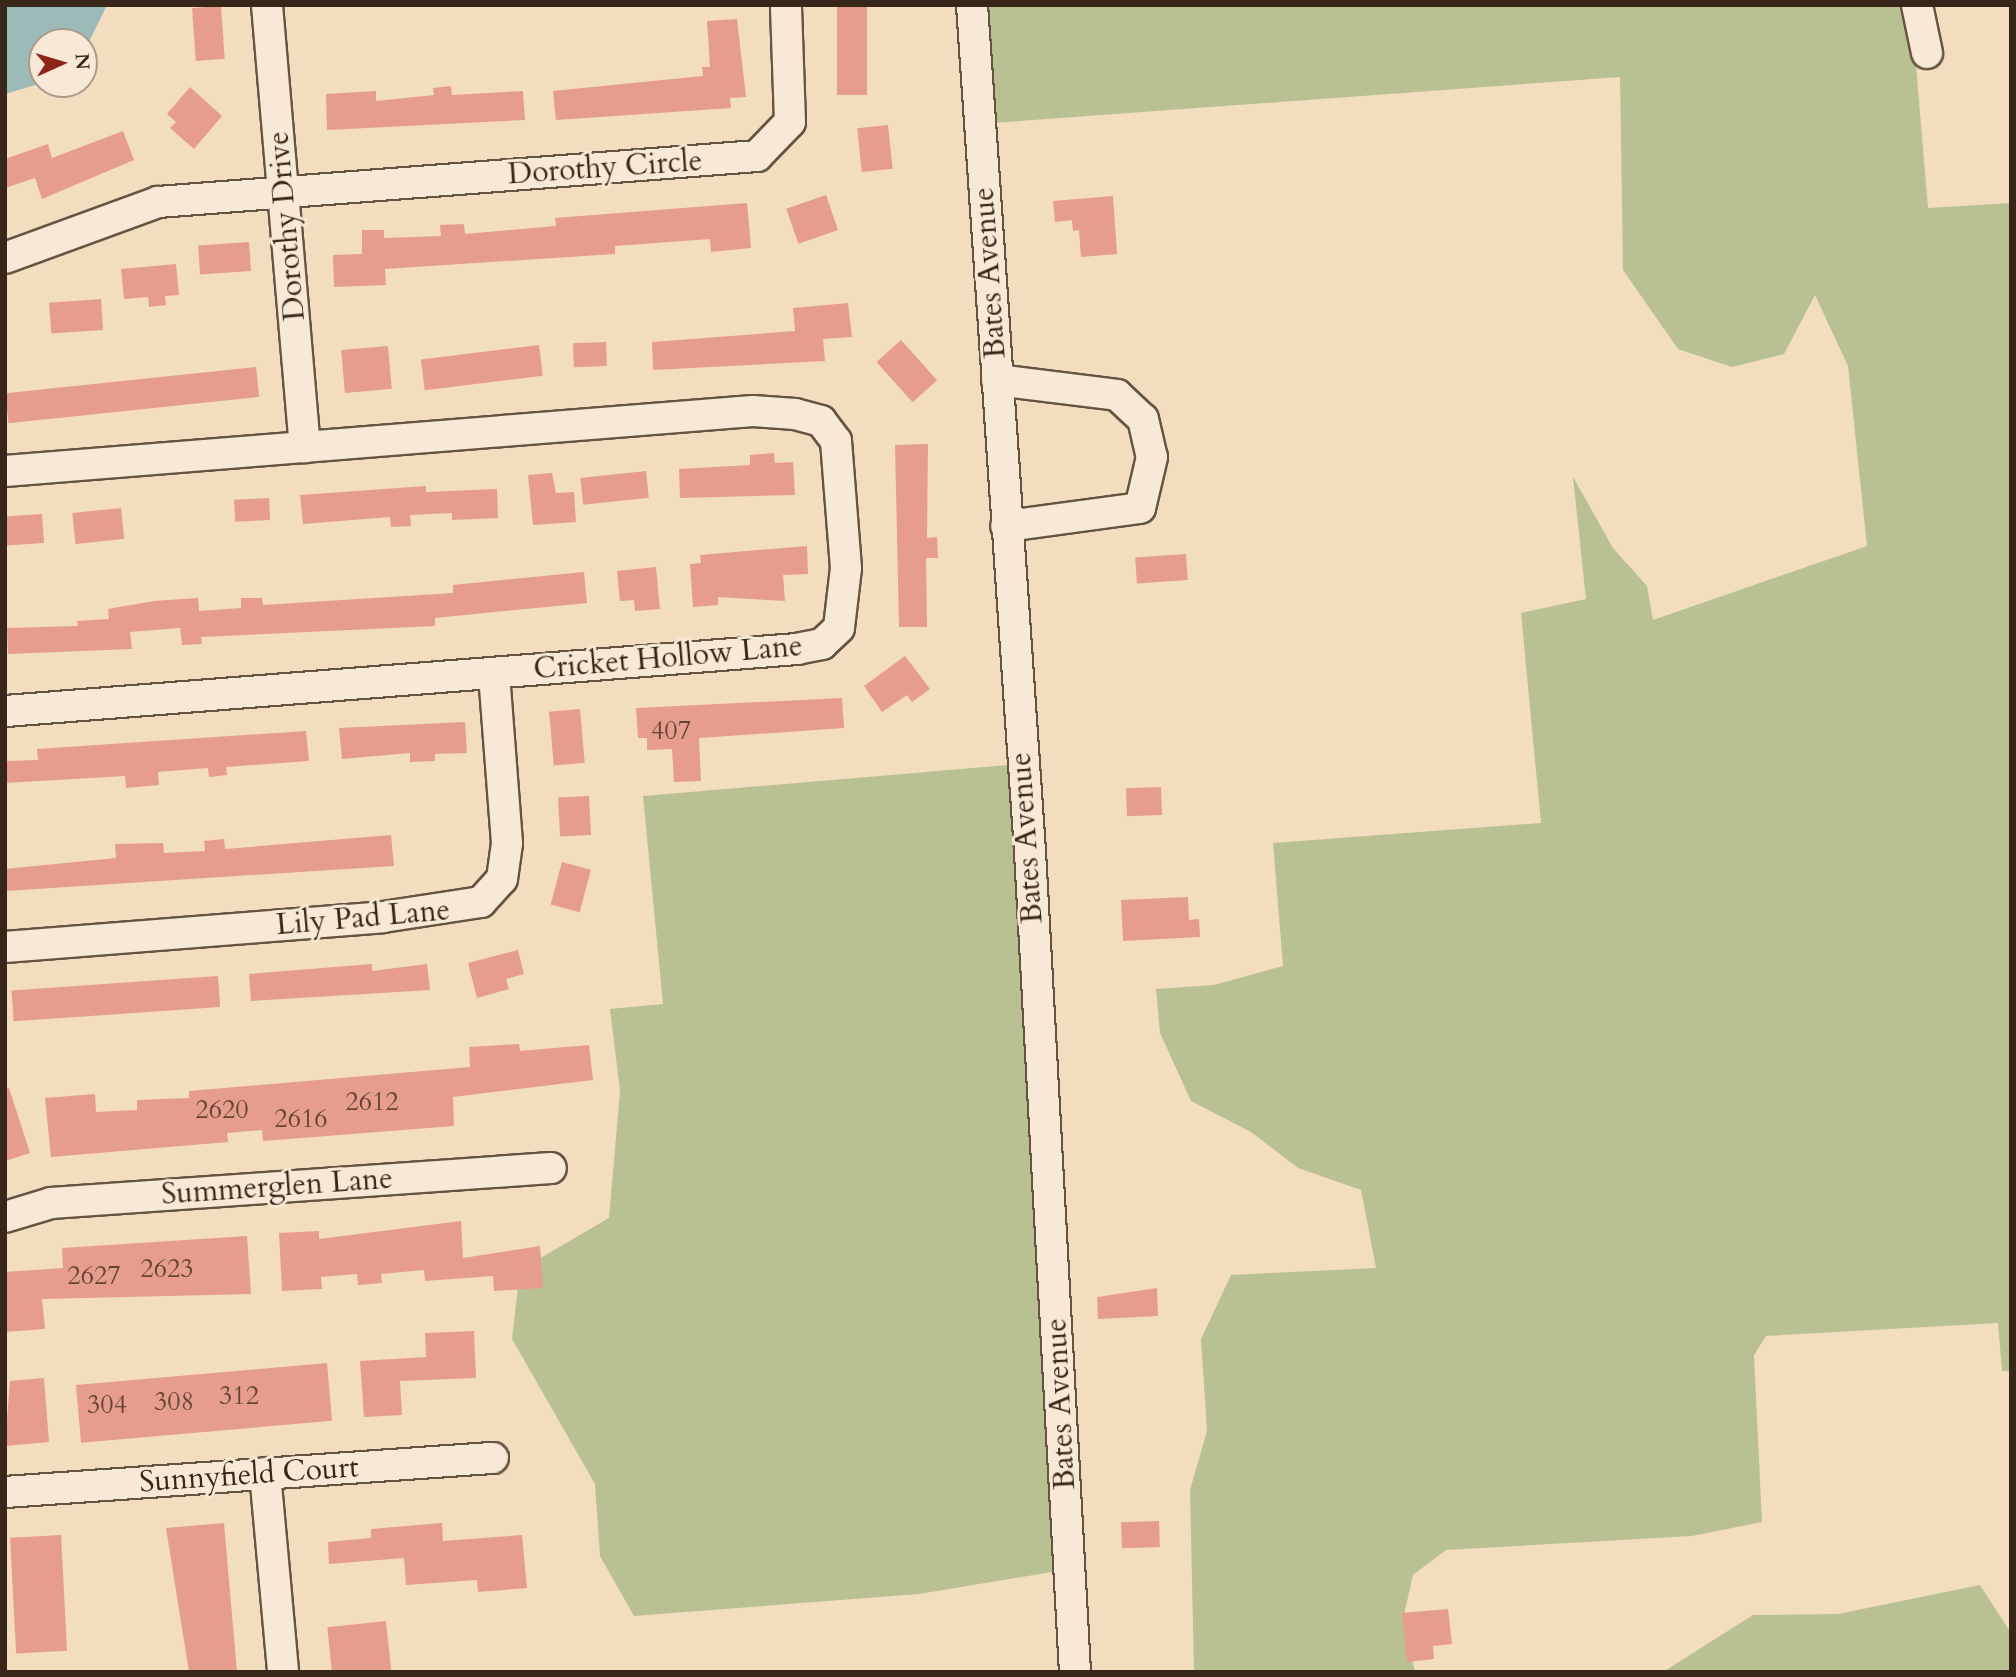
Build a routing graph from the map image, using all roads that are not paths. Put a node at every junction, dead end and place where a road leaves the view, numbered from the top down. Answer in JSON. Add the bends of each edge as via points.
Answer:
{"nodes":[{"id":1,"x":267,"y":5,"type":"edge"},
{"id":2,"x":786,"y":5,"type":"edge"},
{"id":3,"x":972,"y":5,"type":"edge"},
{"id":4,"x":1917,"y":5,"type":"edge"},
{"id":5,"x":1927,"y":53,"type":"dead end"},
{"id":6,"x":286,"y":191,"type":"junction"},
{"id":7,"x":5,"y":258,"type":"edge"},
{"id":8,"x":997,"y":380,"type":"junction"},
{"id":9,"x":305,"y":447,"type":"junction"},
{"id":10,"x":5,"y":471,"type":"edge"},
{"id":11,"x":1006,"y":526,"type":"junction"},
{"id":12,"x":494,"y":673,"type":"junction"},
{"id":13,"x":5,"y":711,"type":"edge"},
{"id":14,"x":5,"y":947,"type":"edge"},
{"id":15,"x":551,"y":1168,"type":"dead end"},
{"id":16,"x":5,"y":1217,"type":"edge"},
{"id":17,"x":494,"y":1458,"type":"dead end"},
{"id":18,"x":265,"y":1474,"type":"junction"},
{"id":19,"x":5,"y":1492,"type":"edge"},
{"id":20,"x":283,"y":1672,"type":"edge"},
{"id":21,"x":1075,"y":1672,"type":"edge"}],
"edges":[{"from":1,"to":6,"type":"street","name":"Dorothy Drive"},
{"from":2,"to":6,"type":"street","name":"Dorothy Circle","via":[[790,122],[757,156]]},
{"from":3,"to":8,"type":"street","name":"Bates Avenue"},
{"from":4,"to":5,"type":"street"},
{"from":6,"to":7,"type":"street","name":"Dorothy Circle","via":[[158,202]]},
{"from":6,"to":9,"type":"street","name":"Dorothy Drive"},
{"from":8,"to":11,"type":"street","name":"Bates Avenue"},
{"from":8,"to":11,"type":"street","via":[[1117,395],[1143,419],[1152,457],[1140,508]]},
{"from":9,"to":10,"type":"street","name":"Cricket Hollow Lane"},
{"from":9,"to":12,"type":"street","name":"Cricket Hollow Lane","via":[[753,411],[794,414],[828,427],[841,475],[846,568],[842,618],[832,637],[744,655]]},
{"from":11,"to":21,"type":"street","name":"Bates Avenue"},
{"from":12,"to":13,"type":"street","name":"Cricket Hollow Lane"},
{"from":12,"to":14,"type":"street","name":"Lily Pad Lane","via":[[507,843],[502,879],[481,902],[395,916]]},
{"from":15,"to":16,"type":"street","name":"Summerglen Lane","via":[[51,1203]]},
{"from":17,"to":18,"type":"street","name":"Sunnyfield Court"},
{"from":18,"to":19,"type":"street","name":"Sunnyfield Court"},
{"from":18,"to":20,"type":"street"}]}
